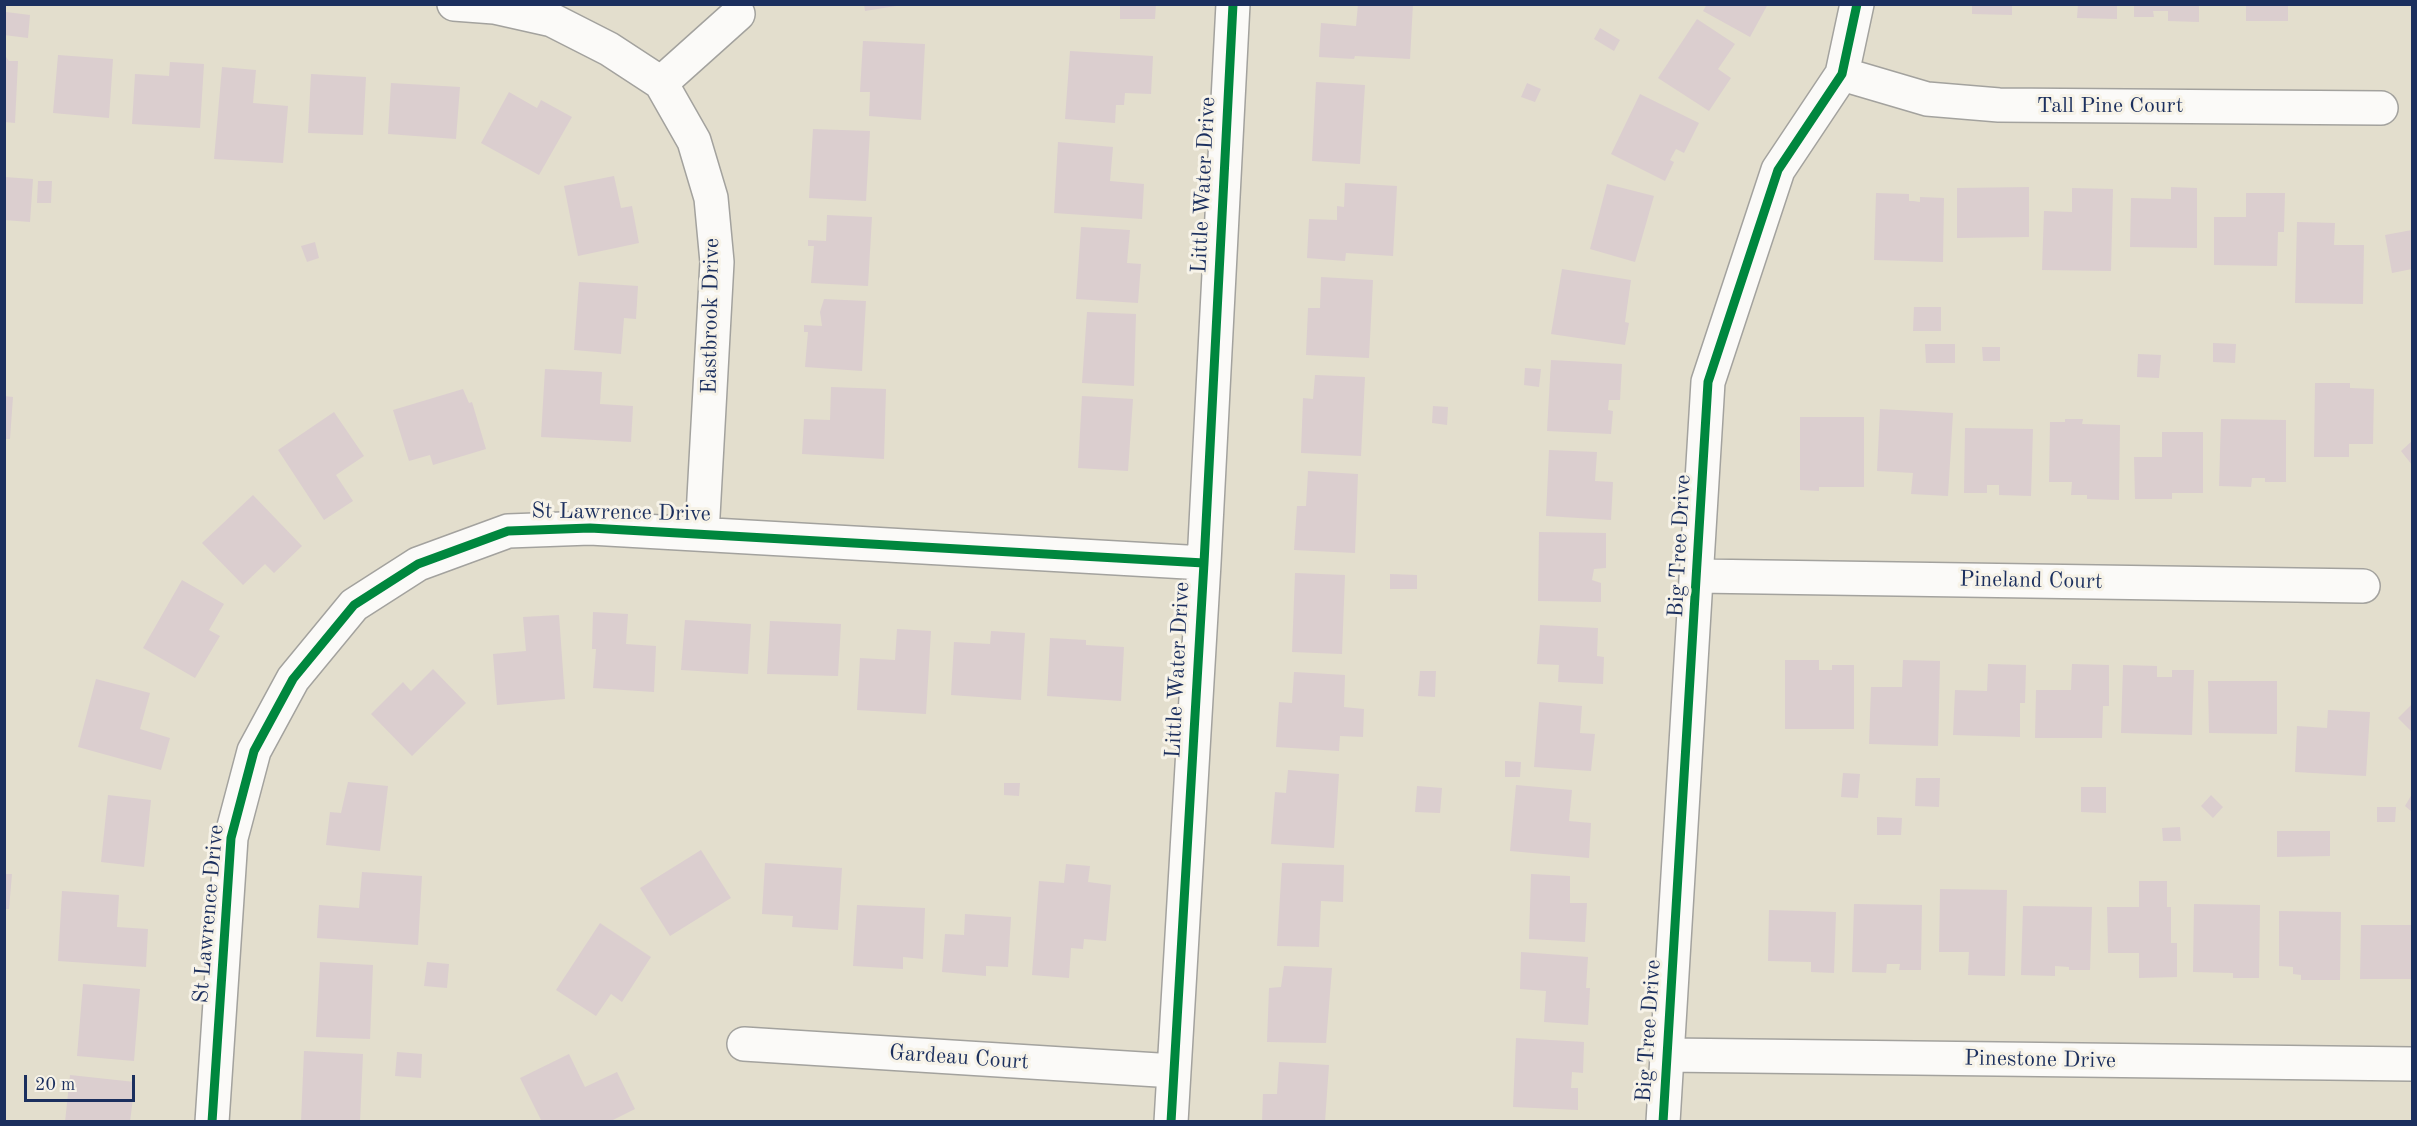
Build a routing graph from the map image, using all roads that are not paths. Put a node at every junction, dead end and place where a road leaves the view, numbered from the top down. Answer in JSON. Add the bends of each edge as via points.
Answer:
{"nodes":[{"id":1,"x":454,"y":4,"type":"edge"},
{"id":2,"x":1233,"y":4,"type":"edge"},
{"id":3,"x":1857,"y":4,"type":"edge"},
{"id":4,"x":738,"y":14,"type":"dead end"},
{"id":5,"x":1842,"y":74,"type":"junction"},
{"id":6,"x":661,"y":84,"type":"junction"},
{"id":7,"x":2381,"y":108,"type":"dead end"},
{"id":8,"x":702,"y":534,"type":"junction"},
{"id":9,"x":1204,"y":563,"type":"junction"},
{"id":10,"x":1698,"y":576,"type":"junction"},
{"id":11,"x":2363,"y":586,"type":"dead end"},
{"id":12,"x":744,"y":1044,"type":"dead end"},
{"id":13,"x":1667,"y":1055,"type":"junction"},
{"id":14,"x":2412,"y":1064,"type":"edge"},
{"id":15,"x":1174,"y":1071,"type":"junction"},
{"id":16,"x":212,"y":1122,"type":"edge"},
{"id":17,"x":1171,"y":1122,"type":"edge"},
{"id":18,"x":1663,"y":1122,"type":"edge"}],
"edges":[{"from":1,"to":6,"type":"street","name":"Eastbrook Drive","via":[[494,7],[552,20],[609,49]]},
{"from":2,"to":9,"type":"street","name":"Little Water Drive"},
{"from":3,"to":5,"type":"street","name":"Big Tree Drive"},
{"from":4,"to":6,"type":"street"},
{"from":5,"to":7,"type":"street","name":"Tall Pine Court","via":[[1927,99],[1999,105]]},
{"from":5,"to":10,"type":"street","name":"Big Tree Drive","via":[[1778,170],[1708,382]]},
{"from":6,"to":8,"type":"street","name":"Eastbrook Drive","via":[[694,141],[711,198],[717,262]]},
{"from":8,"to":9,"type":"street","name":"St Lawrence Drive"},
{"from":8,"to":16,"type":"street","name":"St Lawrence Drive","via":[[590,528],[508,531],[418,564],[354,605],[293,679],[254,751],[231,838]]},
{"from":9,"to":15,"type":"street","name":"Little Water Drive"},
{"from":10,"to":11,"type":"street","name":"Pineland Court"},
{"from":10,"to":13,"type":"street","name":"Big Tree Drive"},
{"from":12,"to":15,"type":"street","name":"Gardeau Court"},
{"from":13,"to":14,"type":"street","name":"Pinestone Drive"},
{"from":13,"to":18,"type":"street","name":"Big Tree Drive"},
{"from":15,"to":17,"type":"street","name":"Little Water Drive"}]}
